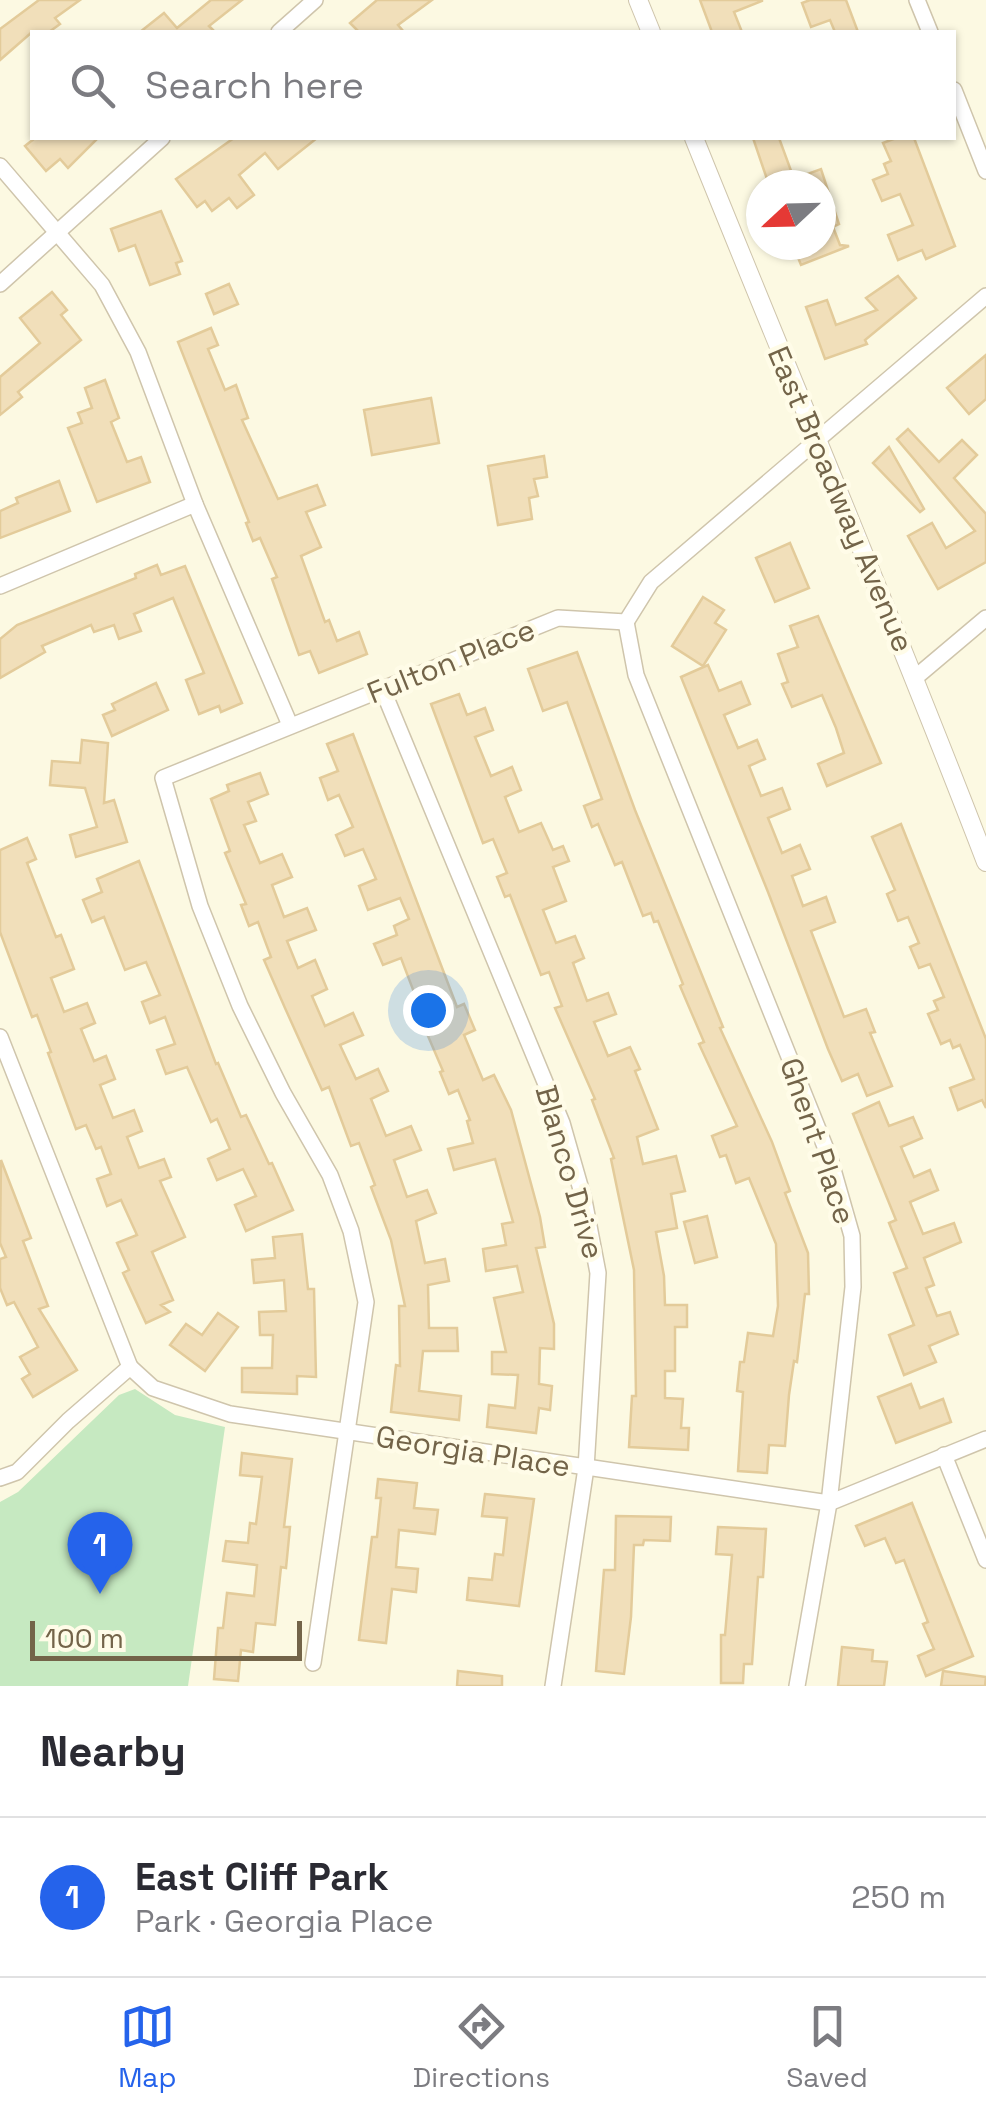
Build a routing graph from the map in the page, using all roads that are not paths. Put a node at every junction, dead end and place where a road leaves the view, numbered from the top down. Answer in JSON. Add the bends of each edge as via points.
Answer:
{"nodes":[{"id":1,"x":316,"y":0,"type":"edge"},
{"id":2,"x":638,"y":0,"type":"edge"},
{"id":3,"x":917,"y":0,"type":"edge"},
{"id":4,"x":281,"y":30,"type":"edge"},
{"id":5,"x":650,"y":30,"type":"edge"},
{"id":6,"x":929,"y":30,"type":"edge"},
{"id":7,"x":956,"y":95,"type":"edge"},
{"id":8,"x":160,"y":140,"type":"edge"},
{"id":9,"x":695,"y":140,"type":"edge"},
{"id":10,"x":0,"y":166,"type":"edge"},
{"id":11,"x":986,"y":171,"type":"edge"},
{"id":12,"x":58,"y":230,"type":"junction"},
{"id":13,"x":0,"y":284,"type":"edge"},
{"id":14,"x":986,"y":296,"type":"edge"},
{"id":15,"x":816,"y":441,"type":"junction"},
{"id":16,"x":195,"y":504,"type":"junction"},
{"id":17,"x":0,"y":586,"type":"edge"},
{"id":18,"x":986,"y":618,"type":"edge"},
{"id":19,"x":626,"y":622,"type":"junction"},
{"id":20,"x":916,"y":677,"type":"junction"},
{"id":21,"x":382,"y":688,"type":"junction"},
{"id":22,"x":290,"y":725,"type":"junction"},
{"id":23,"x":986,"y":862,"type":"edge"},
{"id":24,"x":0,"y":1036,"type":"edge"},
{"id":25,"x":130,"y":1368,"type":"junction"},
{"id":26,"x":348,"y":1432,"type":"junction"},
{"id":27,"x":986,"y":1438,"type":"edge"},
{"id":28,"x":944,"y":1455,"type":"junction"},
{"id":29,"x":586,"y":1468,"type":"junction"},
{"id":30,"x":0,"y":1478,"type":"edge"},
{"id":31,"x":829,"y":1503,"type":"junction"},
{"id":32,"x":986,"y":1560,"type":"edge"},
{"id":33,"x":312,"y":1664,"type":"dead end"},
{"id":34,"x":554,"y":1686,"type":"edge"},
{"id":35,"x":796,"y":1686,"type":"edge"}],
"edges":[{"from":1,"to":4,"type":"street"},
{"from":2,"to":5,"type":"street"},
{"from":3,"to":6,"type":"street"},
{"from":7,"to":11,"type":"street"},
{"from":8,"to":12,"type":"street"},
{"from":9,"to":15,"type":"street","name":"East Broadway Avenue"},
{"from":10,"to":12,"type":"street"},
{"from":12,"to":13,"type":"street"},
{"from":12,"to":16,"type":"street","via":[[102,285],[138,352]]},
{"from":14,"to":15,"type":"street"},
{"from":15,"to":19,"type":"street","via":[[651,582]]},
{"from":15,"to":20,"type":"street","name":"East Broadway Avenue"},
{"from":16,"to":17,"type":"street"},
{"from":16,"to":22,"type":"street"},
{"from":18,"to":20,"type":"street"},
{"from":19,"to":21,"type":"street","name":"Fulton Place","via":[[558,618]]},
{"from":19,"to":31,"type":"street","name":"Ghent Place","via":[[636,675],[830,1159],[852,1236]]},
{"from":20,"to":23,"type":"street","name":"East Broadway Avenue"},
{"from":21,"to":22,"type":"street","name":"Fulton Place"},
{"from":21,"to":29,"type":"street","name":"Blanco Drive","via":[[562,1123],[584,1200],[598,1273]]},
{"from":22,"to":26,"type":"street","name":"Fulton Place","via":[[163,778],[200,906],[240,1006],[330,1175],[351,1232],[366,1302]]},
{"from":24,"to":25,"type":"street"},
{"from":25,"to":26,"type":"street","name":"Georgia Place","via":[[153,1388],[185,1401]]},
{"from":25,"to":30,"type":"street","via":[[17,1472]]},
{"from":26,"to":29,"type":"street","name":"Georgia Place"},
{"from":26,"to":33,"type":"street"},
{"from":27,"to":28,"type":"street"},
{"from":28,"to":31,"type":"street"},
{"from":28,"to":32,"type":"street"},
{"from":29,"to":31,"type":"street","name":"Georgia Place"},
{"from":29,"to":34,"type":"street","name":"Blanco Drive"},
{"from":31,"to":35,"type":"street","name":"Ghent Place"}]}
